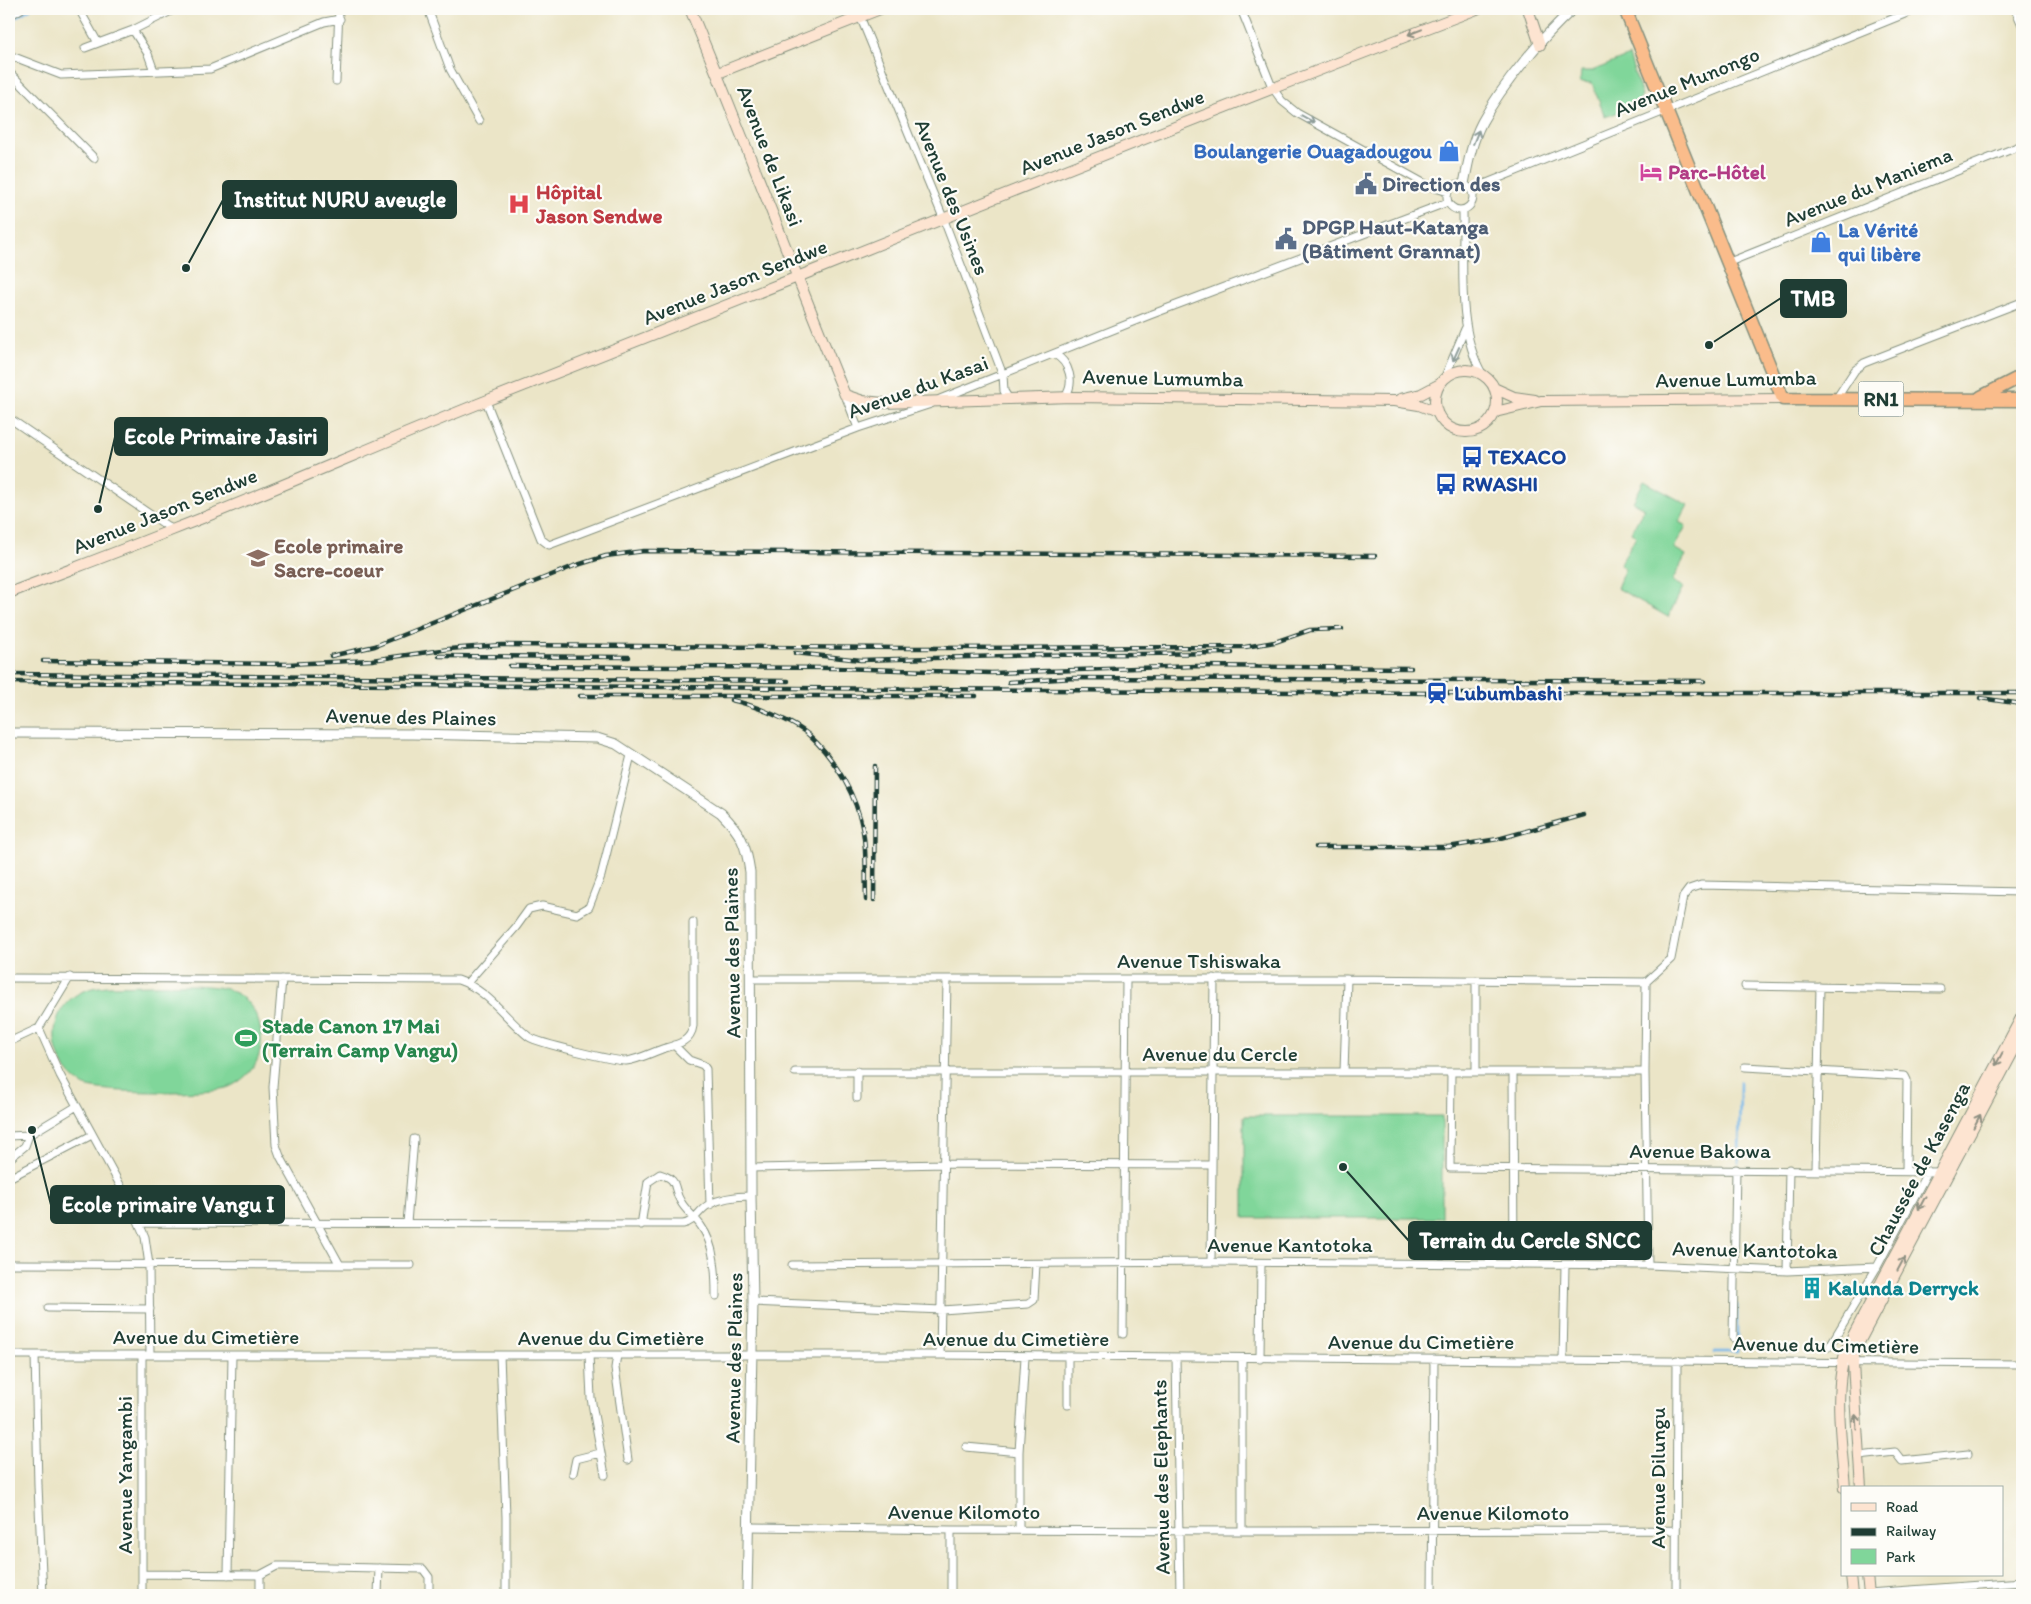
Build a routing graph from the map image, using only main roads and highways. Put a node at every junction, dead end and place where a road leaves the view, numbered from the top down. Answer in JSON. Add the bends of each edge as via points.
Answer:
{"nodes":[{"id":1,"x":690,"y":9,"type":"edge"},
{"id":2,"x":880,"y":9,"type":"edge"},
{"id":3,"x":1477,"y":9,"type":"edge"},
{"id":4,"x":1528,"y":9,"type":"edge"},
{"id":5,"x":1625,"y":9,"type":"edge"},
{"id":6,"x":858,"y":13,"type":"edge"},
{"id":7,"x":1540,"y":45,"type":"road end"},
{"id":8,"x":718,"y":73,"type":"junction"},
{"id":9,"x":796,"y":276,"type":"junction"},
{"id":10,"x":2022,"y":376,"type":"edge"},
{"id":11,"x":1442,"y":381,"type":"junction"},
{"id":12,"x":1494,"y":388,"type":"junction"},
{"id":13,"x":845,"y":395,"type":"joint"},
{"id":14,"x":1978,"y":398,"type":"junction"},
{"id":15,"x":1783,"y":399,"type":"junction"},
{"id":16,"x":2022,"y":400,"type":"edge"},
{"id":17,"x":1394,"y":401,"type":"junction"},
{"id":18,"x":1541,"y":402,"type":"junction"},
{"id":19,"x":1436,"y":412,"type":"junction"},
{"id":20,"x":1495,"y":412,"type":"junction"},
{"id":21,"x":9,"y":593,"type":"edge"},
{"id":22,"x":2022,"y":1016,"type":"edge"},
{"id":23,"x":2022,"y":1035,"type":"edge"},
{"id":24,"x":1845,"y":1486,"type":"edge"},
{"id":25,"x":1861,"y":1486,"type":"edge"},
{"id":26,"x":1851,"y":1576,"type":"edge"},
{"id":27,"x":1867,"y":1576,"type":"edge"},
{"id":28,"x":1869,"y":1594,"type":"edge"},
{"id":29,"x":1853,"y":1595,"type":"edge"}],
"edges":[{"from":1,"to":8,"type":"main road","name":"Avenue de Likasi"},
{"from":2,"to":6,"type":"main road"},
{"from":3,"to":9,"type":"main road","name":"Avenue Jason Sendwe","one_way":true},
{"from":4,"to":7,"type":"main road"},
{"from":5,"to":15,"type":"highway"},
{"from":6,"to":8,"type":"main road"},
{"from":8,"to":9,"type":"main road","name":"Avenue de Likasi"},
{"from":9,"to":13,"type":"main road","name":"Avenue de Likasi"},
{"from":9,"to":21,"type":"main road","name":"Avenue Jason Sendwe","via":[[173,530]]},
{"from":10,"to":14,"type":"highway","name":"Avenue Lumumba","number":"RN1"},
{"from":11,"to":12,"type":"main road","via":[[1460,370],[1472,370],[1483,375]]},
{"from":11,"to":17,"type":"main road","via":[[1421,394]]},
{"from":11,"to":19,"type":"main road","via":[[1435,395]]},
{"from":12,"to":18,"type":"main road","via":[[1514,397]]},
{"from":12,"to":20,"type":"main road"},
{"from":13,"to":17,"type":"main road","name":"Avenue Lumumba","via":[[879,403],[1065,397]]},
{"from":14,"to":15,"type":"highway","name":"Avenue Lumumba","number":"RN1"},
{"from":14,"to":16,"type":"highway","name":"Avenue Lumumba","number":"RN1"},
{"from":15,"to":18,"type":"main road","name":"Avenue Lumumba"},
{"from":17,"to":19,"type":"main road"},
{"from":18,"to":20,"type":"main road","name":"Avenue Lumumba"},
{"from":19,"to":20,"type":"main road","via":[[1446,425],[1463,432],[1481,428]]},
{"from":22,"to":24,"type":"main road","name":"Chaussée de Kasenga","one_way":true,"via":[[1855,1331],[1842,1364],[1840,1423]]},
{"from":25,"to":23,"type":"main road","name":"Chaussée de Kasenga","one_way":true,"via":[[1853,1364],[1855,1350]]},
{"from":26,"to":29,"type":"main road"},
{"from":27,"to":28,"type":"main road"}]}
